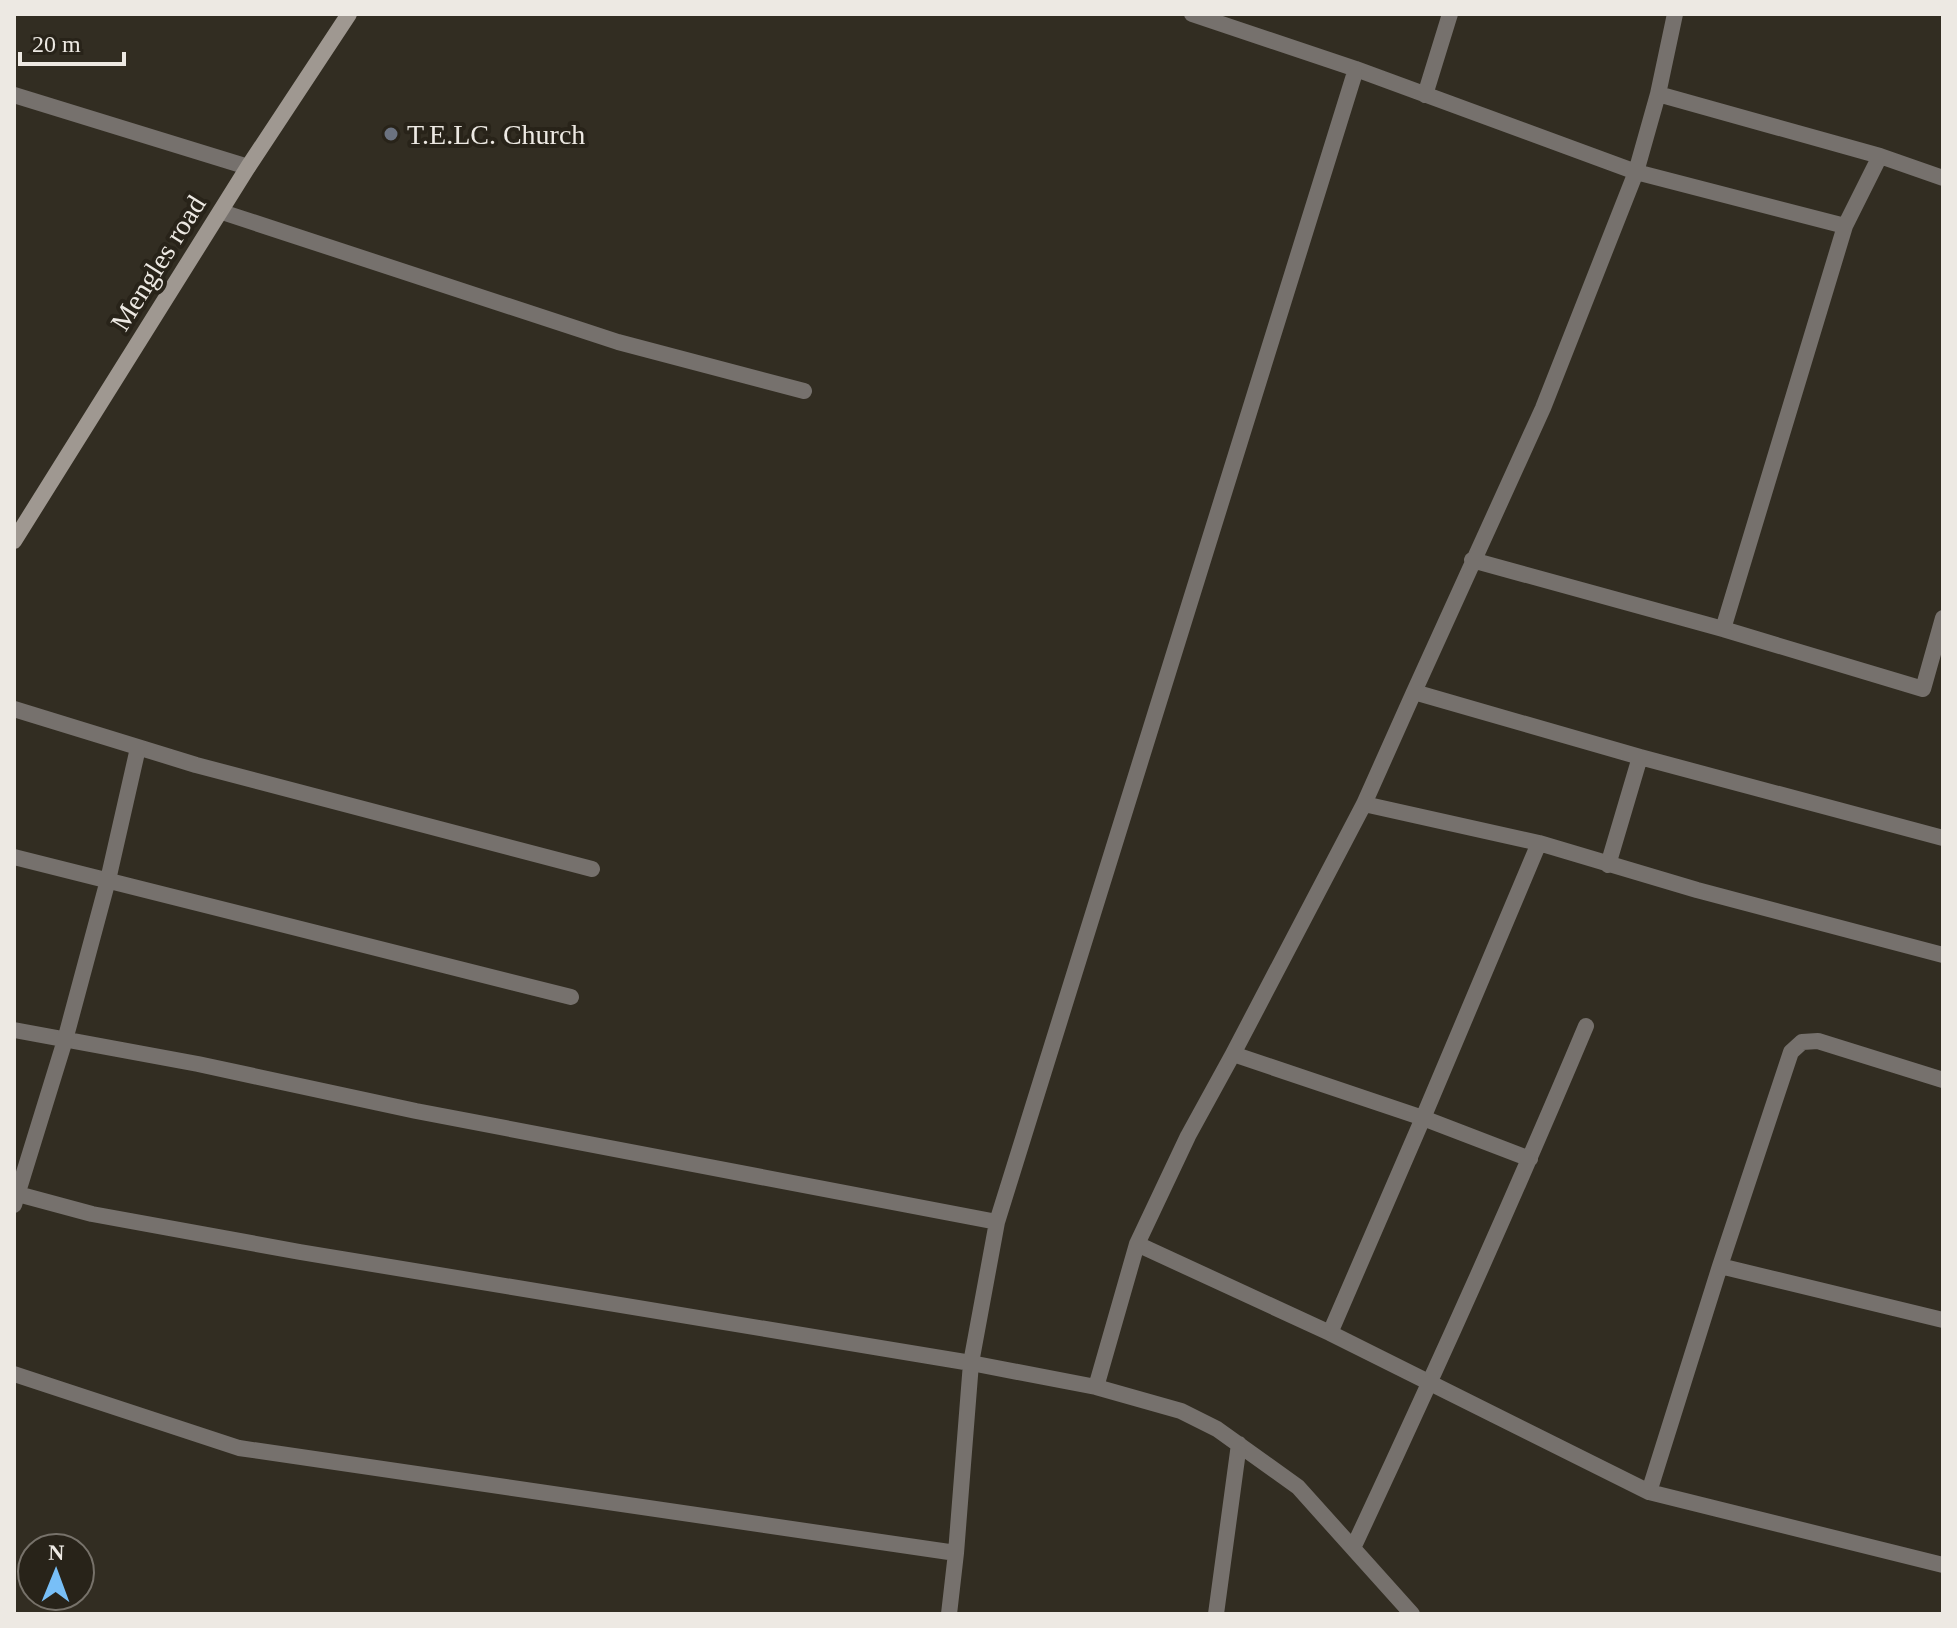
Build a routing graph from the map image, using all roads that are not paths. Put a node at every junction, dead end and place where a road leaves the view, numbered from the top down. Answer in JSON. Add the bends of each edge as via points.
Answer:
{"nodes":[{"id":1,"x":349,"y":14,"type":"edge"},
{"id":2,"x":1192,"y":14,"type":"edge"},
{"id":3,"x":1450,"y":14,"type":"edge"},
{"id":4,"x":1675,"y":14,"type":"edge"},
{"id":5,"x":1356,"y":69,"type":"junction"},
{"id":6,"x":1658,"y":94,"type":"junction"},
{"id":7,"x":14,"y":95,"type":"edge"},
{"id":8,"x":1425,"y":95,"type":"junction"},
{"id":9,"x":1880,"y":156,"type":"junction"},
{"id":10,"x":248,"y":167,"type":"junction"},
{"id":11,"x":1636,"y":172,"type":"junction"},
{"id":12,"x":1943,"y":178,"type":"edge"},
{"id":13,"x":222,"y":212,"type":"junction"},
{"id":14,"x":1845,"y":226,"type":"junction"},
{"id":15,"x":804,"y":391,"type":"dead end"},
{"id":16,"x":14,"y":541,"type":"edge"},
{"id":17,"x":1472,"y":560,"type":"junction"},
{"id":18,"x":1943,"y":618,"type":"edge"},
{"id":19,"x":1723,"y":629,"type":"junction"},
{"id":20,"x":1414,"y":692,"type":"junction"},
{"id":21,"x":14,"y":709,"type":"edge"},
{"id":22,"x":138,"y":748,"type":"junction"},
{"id":23,"x":1640,"y":757,"type":"junction"},
{"id":24,"x":1364,"y":804,"type":"junction"},
{"id":25,"x":1943,"y":838,"type":"edge"},
{"id":26,"x":1539,"y":843,"type":"junction"},
{"id":27,"x":14,"y":857,"type":"edge"},
{"id":28,"x":1608,"y":865,"type":"junction"},
{"id":29,"x":592,"y":869,"type":"dead end"},
{"id":30,"x":108,"y":880,"type":"junction"},
{"id":31,"x":1943,"y":955,"type":"edge"},
{"id":32,"x":571,"y":997,"type":"dead end"},
{"id":33,"x":1586,"y":1026,"type":"dead end"},
{"id":34,"x":14,"y":1030,"type":"edge"},
{"id":35,"x":65,"y":1040,"type":"junction"},
{"id":36,"x":1233,"y":1054,"type":"junction"},
{"id":37,"x":1942,"y":1076,"type":"edge"},
{"id":38,"x":1423,"y":1118,"type":"junction"},
{"id":39,"x":1530,"y":1159,"type":"junction"},
{"id":40,"x":15,"y":1197,"type":"edge"},
{"id":41,"x":997,"y":1222,"type":"junction"},
{"id":42,"x":1137,"y":1244,"type":"junction"},
{"id":43,"x":1720,"y":1266,"type":"junction"},
{"id":44,"x":1943,"y":1320,"type":"edge"},
{"id":45,"x":1330,"y":1333,"type":"junction"},
{"id":46,"x":971,"y":1363,"type":"junction"},
{"id":47,"x":14,"y":1374,"type":"edge"},
{"id":48,"x":1431,"y":1383,"type":"junction"},
{"id":49,"x":1096,"y":1387,"type":"junction"},
{"id":50,"x":1239,"y":1444,"type":"junction"},
{"id":51,"x":1649,"y":1492,"type":"junction"},
{"id":52,"x":1353,"y":1548,"type":"junction"},
{"id":53,"x":956,"y":1553,"type":"junction"},
{"id":54,"x":1943,"y":1565,"type":"edge"},
{"id":55,"x":949,"y":1614,"type":"edge"},
{"id":56,"x":1216,"y":1614,"type":"edge"},
{"id":57,"x":1412,"y":1614,"type":"edge"}],
"edges":[{"from":1,"to":10,"type":"main road","name":"Mengles road"},
{"from":2,"to":5,"type":"street"},
{"from":3,"to":8,"type":"street"},
{"from":4,"to":6,"type":"street"},
{"from":5,"to":8,"type":"street"},
{"from":5,"to":41,"type":"street"},
{"from":6,"to":9,"type":"street"},
{"from":6,"to":11,"type":"street"},
{"from":7,"to":10,"type":"street"},
{"from":8,"to":11,"type":"street"},
{"from":9,"to":12,"type":"street"},
{"from":9,"to":14,"type":"street"},
{"from":10,"to":13,"type":"main road","name":"Mengles road"},
{"from":11,"to":14,"type":"street"},
{"from":11,"to":17,"type":"street","via":[[1543,408]]},
{"from":13,"to":15,"type":"street","via":[[618,342]]},
{"from":13,"to":16,"type":"main road","name":"Mengles road"},
{"from":14,"to":19,"type":"street"},
{"from":17,"to":19,"type":"street"},
{"from":17,"to":20,"type":"street"},
{"from":18,"to":19,"type":"street","via":[[1923,689]]},
{"from":20,"to":23,"type":"street"},
{"from":20,"to":24,"type":"street"},
{"from":21,"to":22,"type":"street"},
{"from":22,"to":29,"type":"street"},
{"from":22,"to":30,"type":"street"},
{"from":23,"to":25,"type":"street"},
{"from":23,"to":28,"type":"street"},
{"from":24,"to":26,"type":"street"},
{"from":24,"to":36,"type":"street"},
{"from":26,"to":28,"type":"street"},
{"from":26,"to":38,"type":"street"},
{"from":27,"to":30,"type":"street"},
{"from":28,"to":31,"type":"street"},
{"from":30,"to":32,"type":"street"},
{"from":30,"to":35,"type":"street"},
{"from":33,"to":39,"type":"street"},
{"from":34,"to":35,"type":"street"},
{"from":35,"to":40,"type":"street"},
{"from":35,"to":41,"type":"street"},
{"from":36,"to":38,"type":"street"},
{"from":36,"to":42,"type":"street"},
{"from":37,"to":43,"type":"street","via":[[1818,1041],[1802,1042],[1791,1052]]},
{"from":38,"to":39,"type":"street"},
{"from":38,"to":45,"type":"street"},
{"from":39,"to":48,"type":"street"},
{"from":40,"to":46,"type":"street","via":[[285,1249]]},
{"from":41,"to":46,"type":"street"},
{"from":42,"to":45,"type":"street"},
{"from":42,"to":49,"type":"street"},
{"from":43,"to":44,"type":"street"},
{"from":43,"to":51,"type":"street"},
{"from":45,"to":48,"type":"street"},
{"from":46,"to":49,"type":"street"},
{"from":46,"to":53,"type":"street"},
{"from":47,"to":53,"type":"street","via":[[239,1448]]},
{"from":48,"to":51,"type":"street"},
{"from":48,"to":52,"type":"street"},
{"from":49,"to":50,"type":"street","via":[[1181,1411]]},
{"from":50,"to":52,"type":"street","via":[[1298,1487]]},
{"from":50,"to":56,"type":"street"},
{"from":51,"to":54,"type":"street"},
{"from":52,"to":57,"type":"street"},
{"from":53,"to":55,"type":"street"}]}
